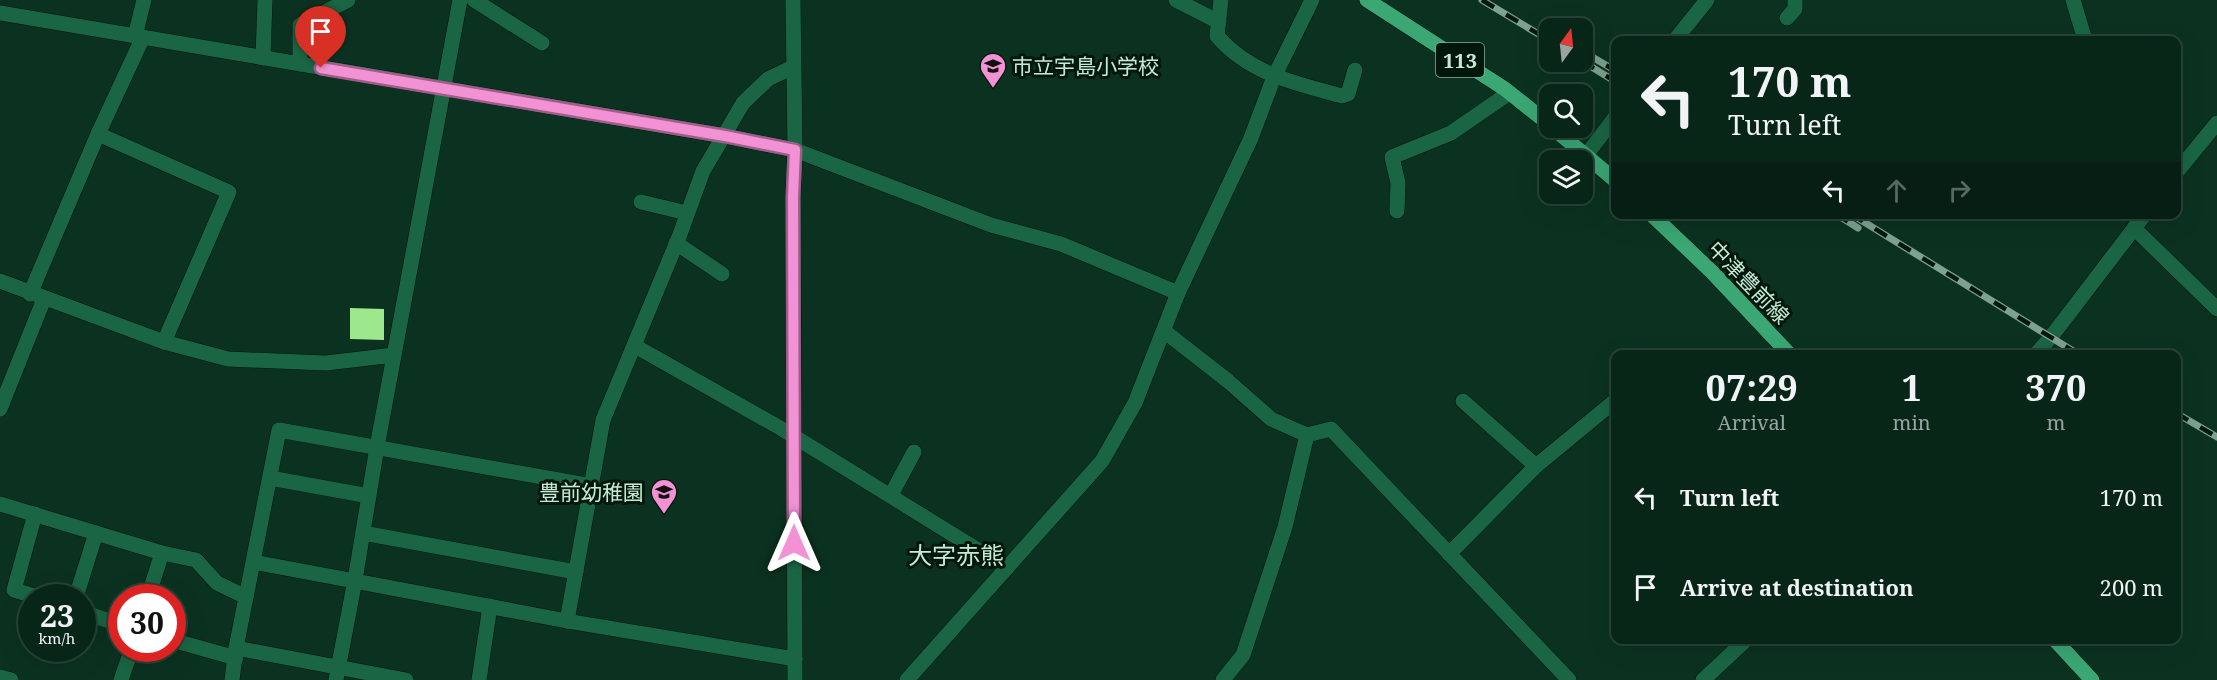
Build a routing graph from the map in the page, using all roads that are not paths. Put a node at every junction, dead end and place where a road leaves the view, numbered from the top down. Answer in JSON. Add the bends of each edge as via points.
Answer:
{"nodes":[{"id":1,"x":144,"y":0,"type":"edge"},
{"id":2,"x":266,"y":0,"type":"edge"},
{"id":3,"x":348,"y":0,"type":"edge"},
{"id":4,"x":460,"y":0,"type":"edge"},
{"id":5,"x":474,"y":0,"type":"edge"},
{"id":6,"x":793,"y":0,"type":"edge"},
{"id":7,"x":1176,"y":0,"type":"edge"},
{"id":8,"x":1221,"y":0,"type":"edge"},
{"id":9,"x":1312,"y":0,"type":"edge"},
{"id":10,"x":1367,"y":0,"type":"edge"},
{"id":11,"x":1707,"y":0,"type":"edge"},
{"id":12,"x":1796,"y":0,"type":"edge"},
{"id":13,"x":2073,"y":0,"type":"edge"},
{"id":14,"x":0,"y":12,"type":"edge"},
{"id":15,"x":1787,"y":18,"type":"dead end"},
{"id":16,"x":1220,"y":22,"type":"junction"},
{"id":17,"x":1678,"y":36,"type":"edge"},
{"id":18,"x":2084,"y":36,"type":"edge"},
{"id":19,"x":139,"y":37,"type":"junction"},
{"id":20,"x":542,"y":43,"type":"dead end"},
{"id":21,"x":263,"y":58,"type":"junction"},
{"id":22,"x":300,"y":64,"type":"junction"},
{"id":23,"x":793,"y":67,"type":"junction"},
{"id":24,"x":1355,"y":70,"type":"dead end"},
{"id":25,"x":1274,"y":77,"type":"junction"},
{"id":26,"x":444,"y":89,"type":"junction"},
{"id":27,"x":1509,"y":93,"type":"junction"},
{"id":28,"x":1539,"y":116,"type":"edge"},
{"id":29,"x":1611,"y":123,"type":"edge"},
{"id":30,"x":2217,"y":123,"type":"edge"},
{"id":31,"x":98,"y":134,"type":"junction"},
{"id":32,"x":725,"y":136,"type":"junction"},
{"id":33,"x":1566,"y":138,"type":"edge"},
{"id":34,"x":795,"y":150,"type":"junction"},
{"id":35,"x":1582,"y":150,"type":"edge"},
{"id":36,"x":1590,"y":150,"type":"edge"},
{"id":37,"x":1593,"y":160,"type":"edge"},
{"id":38,"x":2181,"y":165,"type":"edge"},
{"id":39,"x":1611,"y":176,"type":"edge"},
{"id":40,"x":641,"y":202,"type":"dead end"},
{"id":41,"x":1397,"y":211,"type":"dead end"},
{"id":42,"x":687,"y":213,"type":"junction"},
{"id":43,"x":1656,"y":219,"type":"edge"},
{"id":44,"x":2141,"y":219,"type":"edge"},
{"id":45,"x":2134,"y":228,"type":"junction"},
{"id":46,"x":676,"y":243,"type":"junction"},
{"id":47,"x":722,"y":274,"type":"dead end"},
{"id":48,"x":0,"y":281,"type":"edge"},
{"id":49,"x":1178,"y":293,"type":"junction"},
{"id":50,"x":37,"y":297,"type":"junction"},
{"id":51,"x":2217,"y":309,"type":"edge"},
{"id":52,"x":1164,"y":331,"type":"junction"},
{"id":53,"x":164,"y":342,"type":"junction"},
{"id":54,"x":634,"y":346,"type":"junction"},
{"id":55,"x":1785,"y":350,"type":"edge"},
{"id":56,"x":2040,"y":350,"type":"edge"},
{"id":57,"x":394,"y":355,"type":"junction"},
{"id":58,"x":1463,"y":401,"type":"dead end"},
{"id":59,"x":1611,"y":404,"type":"edge"},
{"id":60,"x":0,"y":409,"type":"edge"},
{"id":61,"x":1307,"y":435,"type":"junction"},
{"id":62,"x":795,"y":438,"type":"junction"},
{"id":63,"x":377,"y":447,"type":"junction"},
{"id":64,"x":914,"y":452,"type":"dead end"},
{"id":65,"x":1536,"y":466,"type":"junction"},
{"id":66,"x":270,"y":478,"type":"junction"},
{"id":67,"x":592,"y":486,"type":"junction"},
{"id":68,"x":891,"y":495,"type":"junction"},
{"id":69,"x":369,"y":496,"type":"junction"},
{"id":70,"x":0,"y":504,"type":"edge"},
{"id":71,"x":35,"y":514,"type":"junction"},
{"id":72,"x":363,"y":532,"type":"junction"},
{"id":73,"x":96,"y":533,"type":"junction"},
{"id":74,"x":162,"y":553,"type":"junction"},
{"id":75,"x":1449,"y":554,"type":"junction"},
{"id":76,"x":254,"y":562,"type":"junction"},
{"id":77,"x":1007,"y":568,"type":"junction"},
{"id":78,"x":576,"y":573,"type":"junction"},
{"id":79,"x":356,"y":580,"type":"junction"},
{"id":80,"x":80,"y":584,"type":"edge"},
{"id":81,"x":152,"y":584,"type":"edge"},
{"id":82,"x":18,"y":591,"type":"edge"},
{"id":83,"x":246,"y":597,"type":"junction"},
{"id":84,"x":490,"y":606,"type":"junction"},
{"id":85,"x":567,"y":621,"type":"junction"},
{"id":86,"x":186,"y":643,"type":"edge"},
{"id":87,"x":1741,"y":644,"type":"edge"},
{"id":88,"x":2059,"y":644,"type":"edge"},
{"id":89,"x":236,"y":653,"type":"junction"},
{"id":90,"x":795,"y":659,"type":"junction"},
{"id":91,"x":127,"y":662,"type":"edge"},
{"id":92,"x":337,"y":674,"type":"edge"},
{"id":93,"x":0,"y":677,"type":"edge"},
{"id":94,"x":11,"y":680,"type":"edge"},
{"id":95,"x":121,"y":680,"type":"edge"},
{"id":96,"x":232,"y":680,"type":"edge"},
{"id":97,"x":406,"y":680,"type":"edge"},
{"id":98,"x":479,"y":680,"type":"edge"},
{"id":99,"x":795,"y":680,"type":"edge"},
{"id":100,"x":908,"y":680,"type":"edge"},
{"id":101,"x":1223,"y":680,"type":"edge"},
{"id":102,"x":1569,"y":680,"type":"edge"},
{"id":103,"x":1703,"y":680,"type":"edge"},
{"id":104,"x":2092,"y":680,"type":"edge"}],
"edges":[{"from":1,"to":19,"type":"street"},
{"from":2,"to":21,"type":"street"},
{"from":3,"to":22,"type":"street","via":[[300,25]]},
{"from":4,"to":26,"type":"street"},
{"from":5,"to":20,"type":"street"},
{"from":6,"to":23,"type":"street"},
{"from":7,"to":16,"type":"street"},
{"from":8,"to":16,"type":"street"},
{"from":9,"to":25,"type":"street"},
{"from":10,"to":27,"type":"main road","number":"113"},
{"from":11,"to":17,"type":"street"},
{"from":12,"to":15,"type":"street","via":[[1795,9]]},
{"from":13,"to":18,"type":"street"},
{"from":14,"to":19,"type":"street"},
{"from":16,"to":25,"type":"street","via":[[1217,36],[1230,51]]},
{"from":19,"to":21,"type":"street"},
{"from":19,"to":31,"type":"street"},
{"from":21,"to":22,"type":"street"},
{"from":22,"to":26,"type":"street"},
{"from":23,"to":32,"type":"street","via":[[768,78],[755,89],[734,116]]},
{"from":23,"to":34,"type":"street"},
{"from":24,"to":25,"type":"street","via":[[1348,94],[1342,96]]},
{"from":25,"to":49,"type":"street","via":[[1251,138]]},
{"from":26,"to":32,"type":"street"},
{"from":26,"to":57,"type":"street"},
{"from":27,"to":28,"type":"main road","number":"113"},
{"from":27,"to":41,"type":"street","via":[[1451,133],[1392,157],[1398,183]]},
{"from":29,"to":36,"type":"street"},
{"from":30,"to":38,"type":"street"},
{"from":31,"to":50,"type":"street"},
{"from":31,"to":53,"type":"street","via":[[229,192]]},
{"from":32,"to":34,"type":"street"},
{"from":32,"to":42,"type":"street","via":[[703,171]]},
{"from":33,"to":35,"type":"main road"},
{"from":34,"to":49,"type":"street","via":[[991,225],[1061,244]]},
{"from":34,"to":62,"type":"street"},
{"from":37,"to":39,"type":"main road"},
{"from":40,"to":42,"type":"street"},
{"from":42,"to":46,"type":"street"},
{"from":43,"to":55,"type":"main road","name":"中津豊前線","via":[[1713,272]]},
{"from":44,"to":45,"type":"street"},
{"from":45,"to":51,"type":"street"},
{"from":45,"to":56,"type":"street"},
{"from":46,"to":47,"type":"street"},
{"from":46,"to":54,"type":"street"},
{"from":48,"to":50,"type":"street"},
{"from":49,"to":52,"type":"street"},
{"from":50,"to":53,"type":"street"},
{"from":50,"to":60,"type":"street"},
{"from":52,"to":61,"type":"street","via":[[1271,419]]},
{"from":52,"to":77,"type":"street","via":[[1135,404],[1102,461]]},
{"from":53,"to":57,"type":"street","via":[[228,359],[275,363],[326,363]]},
{"from":54,"to":62,"type":"street"},
{"from":54,"to":67,"type":"street","via":[[603,420]]},
{"from":57,"to":63,"type":"street"},
{"from":58,"to":65,"type":"street"},
{"from":59,"to":65,"type":"street"},
{"from":61,"to":75,"type":"street","via":[[1331,429]]},
{"from":61,"to":101,"type":"street","via":[[1285,528],[1243,655]]},
{"from":62,"to":68,"type":"street"},
{"from":62,"to":90,"type":"street"},
{"from":63,"to":66,"type":"street","via":[[279,430]]},
{"from":63,"to":67,"type":"street"},
{"from":63,"to":69,"type":"street"},
{"from":64,"to":68,"type":"street"},
{"from":65,"to":75,"type":"street"},
{"from":66,"to":69,"type":"street"},
{"from":66,"to":76,"type":"street"},
{"from":67,"to":78,"type":"street"},
{"from":68,"to":77,"type":"street"},
{"from":69,"to":72,"type":"street"},
{"from":70,"to":71,"type":"street"},
{"from":71,"to":73,"type":"street"},
{"from":71,"to":82,"type":"street","via":[[14,590]]},
{"from":72,"to":78,"type":"street"},
{"from":72,"to":79,"type":"street"},
{"from":73,"to":74,"type":"street"},
{"from":73,"to":80,"type":"street"},
{"from":74,"to":81,"type":"street"},
{"from":74,"to":83,"type":"street","via":[[196,560],[217,583]]},
{"from":75,"to":102,"type":"street"},
{"from":76,"to":79,"type":"street"},
{"from":76,"to":83,"type":"street"},
{"from":77,"to":100,"type":"street"},
{"from":78,"to":85,"type":"street"},
{"from":79,"to":84,"type":"street"},
{"from":79,"to":92,"type":"street"},
{"from":83,"to":89,"type":"street"},
{"from":84,"to":85,"type":"street"},
{"from":84,"to":98,"type":"street"},
{"from":85,"to":90,"type":"street"},
{"from":86,"to":89,"type":"street"},
{"from":87,"to":103,"type":"street"},
{"from":88,"to":104,"type":"main road"},
{"from":89,"to":92,"type":"street"},
{"from":89,"to":96,"type":"street"},
{"from":90,"to":99,"type":"street"},
{"from":91,"to":95,"type":"street"},
{"from":92,"to":97,"type":"street"},
{"from":93,"to":94,"type":"street"}]}
